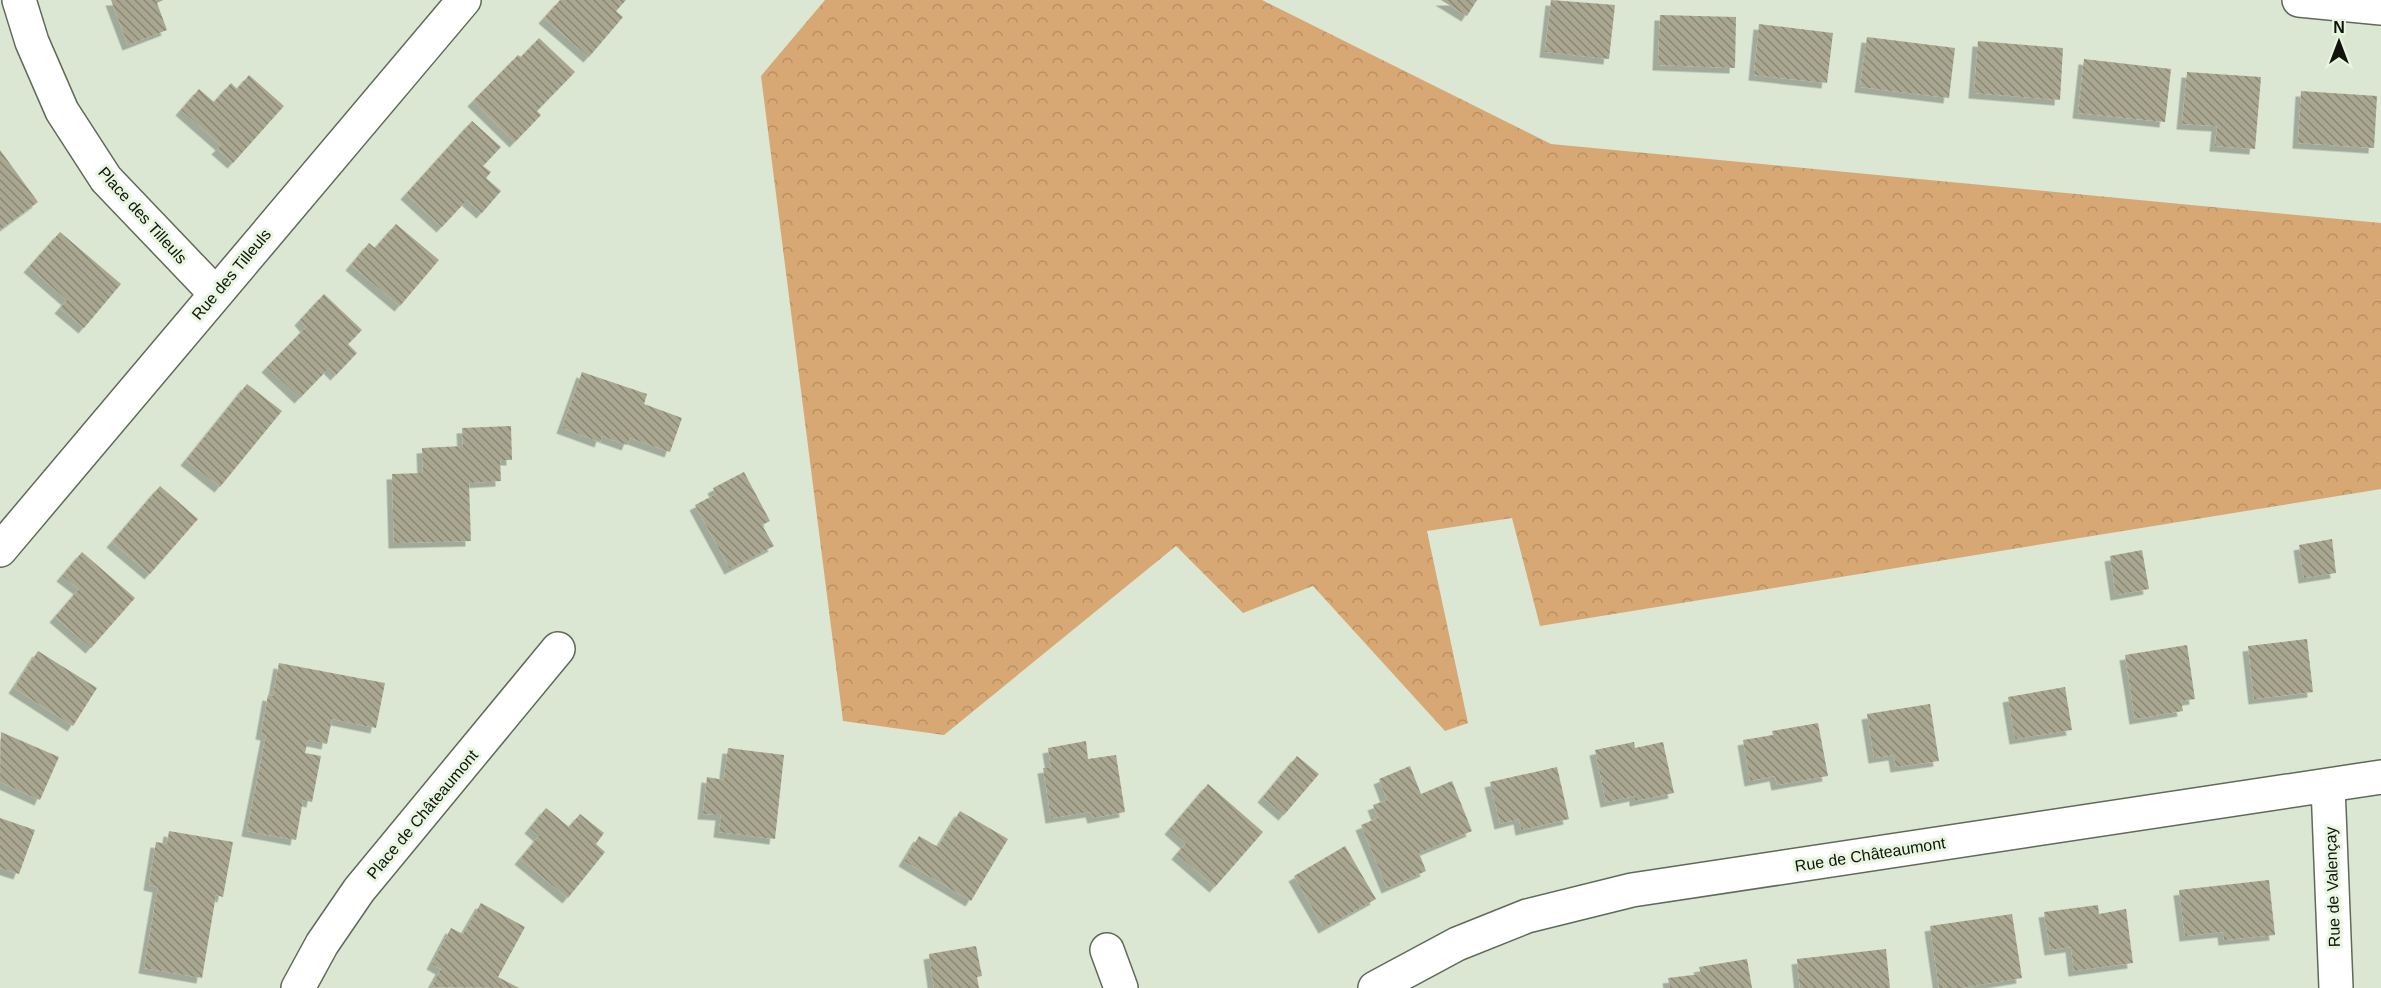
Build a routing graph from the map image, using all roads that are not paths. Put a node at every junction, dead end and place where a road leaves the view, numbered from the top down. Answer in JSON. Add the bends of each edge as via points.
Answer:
{"nodes":[{"id":1,"x":19,"y":0,"type":"edge"},
{"id":2,"x":464,"y":0,"type":"edge"},
{"id":3,"x":2299,"y":0,"type":"edge"},
{"id":4,"x":2381,"y":8,"type":"edge"},
{"id":5,"x":215,"y":293,"type":"junction"},
{"id":6,"x":0,"y":550,"type":"edge"},
{"id":7,"x":558,"y":649,"type":"dead end"},
{"id":8,"x":2381,"y":777,"type":"edge"},
{"id":9,"x":2328,"y":786,"type":"junction"},
{"id":10,"x":1107,"y":950,"type":"dead end"},
{"id":11,"x":298,"y":988,"type":"edge"},
{"id":12,"x":1121,"y":988,"type":"edge"},
{"id":13,"x":1375,"y":988,"type":"edge"},
{"id":14,"x":2336,"y":988,"type":"edge"}],
"edges":[{"from":1,"to":5,"type":"street","name":"Place des Tilleuls","via":[[32,42],[62,111],[106,179]]},
{"from":2,"to":5,"type":"street","name":"Rue des Tilleuls"},
{"from":3,"to":4,"type":"street"},
{"from":5,"to":6,"type":"street","name":"Rue des Tilleuls"},
{"from":7,"to":11,"type":"street","name":"Place de Châteaumont","via":[[359,890]]},
{"from":8,"to":9,"type":"street","name":"Rue de Châteaumont"},
{"from":9,"to":13,"type":"street","name":"Rue de Châteaumont","via":[[1632,890],[1527,916],[1457,944]]},
{"from":9,"to":14,"type":"street","name":"Rue de Valençay"},
{"from":10,"to":12,"type":"street"}]}
